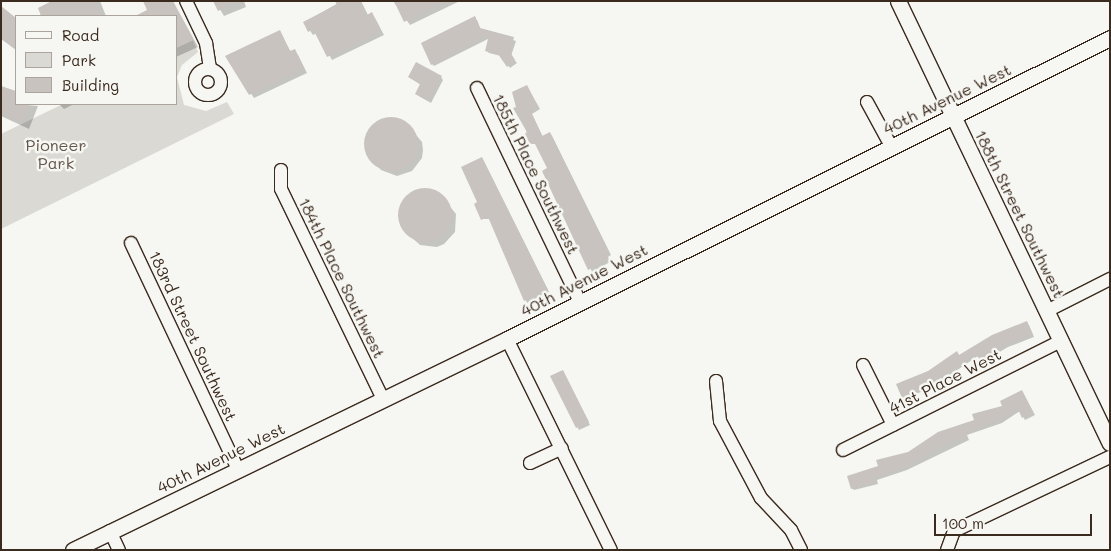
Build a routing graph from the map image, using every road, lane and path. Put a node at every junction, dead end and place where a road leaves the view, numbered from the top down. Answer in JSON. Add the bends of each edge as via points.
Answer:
{"nodes":[{"id":1,"x":186,"y":1,"type":"edge"},
{"id":2,"x":898,"y":1,"type":"edge"},
{"id":3,"x":1110,"y":38,"type":"edge"},
{"id":4,"x":210,"y":69,"type":"dead end"},
{"id":5,"x":477,"y":88,"type":"dead end"},
{"id":6,"x":867,"y":102,"type":"dead end"},
{"id":7,"x":953,"y":115,"type":"junction"},
{"id":8,"x":891,"y":146,"type":"junction"},
{"id":9,"x":281,"y":170,"type":"dead end"},
{"id":10,"x":131,"y":243,"type":"dead end"},
{"id":11,"x":1110,"y":279,"type":"edge"},
{"id":12,"x":579,"y":300,"type":"junction"},
{"id":13,"x":1047,"y":311,"type":"junction"},
{"id":14,"x":507,"y":339,"type":"junction"},
{"id":15,"x":1061,"y":341,"type":"junction"},
{"id":16,"x":863,"y":365,"type":"dead end"},
{"id":17,"x":716,"y":381,"type":"dead end"},
{"id":18,"x":383,"y":399,"type":"junction"},
{"id":19,"x":893,"y":425,"type":"junction"},
{"id":20,"x":1110,"y":443,"type":"edge"},
{"id":21,"x":562,"y":448,"type":"junction"},
{"id":22,"x":843,"y":450,"type":"dead end"},
{"id":23,"x":1110,"y":457,"type":"edge"},
{"id":24,"x":530,"y":463,"type":"dead end"},
{"id":25,"x":238,"y":469,"type":"junction"},
{"id":26,"x":110,"y":531,"type":"junction"},
{"id":27,"x":73,"y":550,"type":"edge"},
{"id":28,"x":119,"y":550,"type":"edge"},
{"id":29,"x":610,"y":550,"type":"edge"},
{"id":30,"x":801,"y":550,"type":"edge"},
{"id":31,"x":947,"y":550,"type":"edge"}],
"edges":[{"from":1,"to":4,"type":"street","via":[[206,43]]},
{"from":2,"to":7,"type":"street","name":"188th Street Southwest"},
{"from":3,"to":7,"type":"street","name":"40th Avenue West"},
{"from":5,"to":12,"type":"street","name":"185th Place Southwest"},
{"from":6,"to":8,"type":"street"},
{"from":7,"to":8,"type":"street","name":"40th Avenue West"},
{"from":7,"to":13,"type":"street","name":"188th Street Southwest"},
{"from":8,"to":12,"type":"street","name":"40th Avenue West"},
{"from":9,"to":18,"type":"street","name":"184th Place Southwest","via":[[281,189]]},
{"from":10,"to":25,"type":"street","name":"183rd Street Southwest"},
{"from":11,"to":13,"type":"street"},
{"from":12,"to":14,"type":"street","name":"40th Avenue West"},
{"from":13,"to":15,"type":"street","name":"188th Street Southwest"},
{"from":14,"to":18,"type":"street","name":"40th Avenue West"},
{"from":14,"to":21,"type":"street"},
{"from":15,"to":19,"type":"street","name":"41st Place West"},
{"from":15,"to":20,"type":"street","name":"188th Street Southwest"},
{"from":16,"to":19,"type":"street"},
{"from":17,"to":30,"type":"street","via":[[720,421],[761,498],[791,530]]},
{"from":18,"to":25,"type":"street","name":"40th Avenue West"},
{"from":19,"to":22,"type":"street","name":"41st Place West"},
{"from":21,"to":24,"type":"street"},
{"from":21,"to":29,"type":"street"},
{"from":23,"to":31,"type":"street","via":[[954,531]]},
{"from":25,"to":26,"type":"street","name":"40th Avenue West"},
{"from":26,"to":27,"type":"street","name":"40th Avenue West"},
{"from":26,"to":28,"type":"street"}]}
